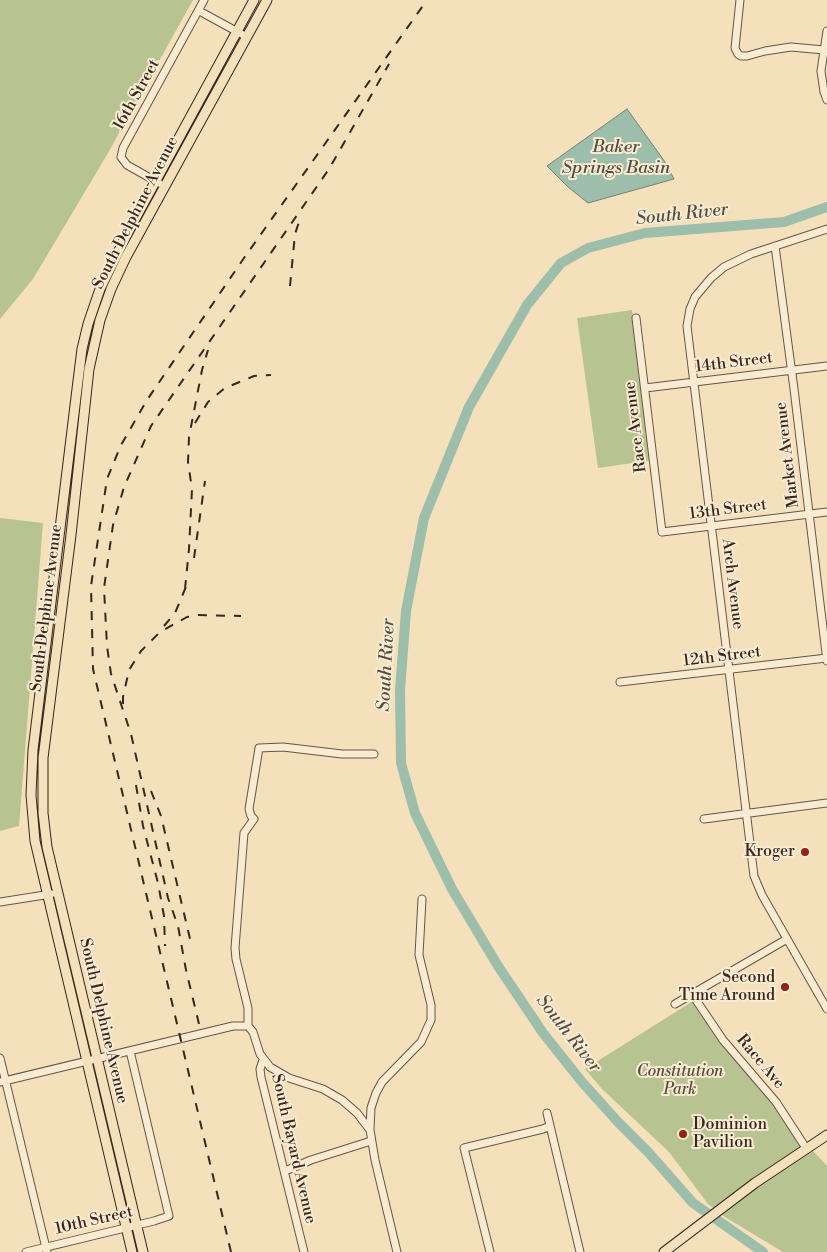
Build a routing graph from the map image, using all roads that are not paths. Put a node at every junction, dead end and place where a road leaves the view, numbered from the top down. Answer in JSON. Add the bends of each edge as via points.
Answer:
{"nodes":[{"id":1,"x":204,"y":0,"type":"edge"},
{"id":2,"x":254,"y":0,"type":"edge"},
{"id":3,"x":267,"y":0,"type":"edge"},
{"id":4,"x":740,"y":0,"type":"edge"},
{"id":5,"x":203,"y":14,"type":"dead end"},
{"id":6,"x":827,"y":31,"type":"edge"},
{"id":7,"x":238,"y":32,"type":"junction"},
{"id":8,"x":247,"y":37,"type":"junction"},
{"id":9,"x":824,"y":50,"type":"junction"},
{"id":10,"x":827,"y":100,"type":"edge"},
{"id":11,"x":156,"y":182,"type":"junction"},
{"id":12,"x":165,"y":186,"type":"junction"},
{"id":13,"x":827,"y":229,"type":"edge"},
{"id":14,"x":775,"y":246,"type":"junction"},
{"id":15,"x":636,"y":318,"type":"dead end"},
{"id":16,"x":827,"y":366,"type":"edge"},
{"id":17,"x":791,"y":370,"type":"junction"},
{"id":18,"x":693,"y":382,"type":"junction"},
{"id":19,"x":645,"y":388,"type":"junction"},
{"id":20,"x":827,"y":512,"type":"edge"},
{"id":21,"x":809,"y":514,"type":"junction"},
{"id":22,"x":711,"y":526,"type":"junction"},
{"id":23,"x":662,"y":532,"type":"joint"},
{"id":24,"x":827,"y":659,"type":"edge"},
{"id":25,"x":729,"y":670,"type":"junction"},
{"id":26,"x":620,"y":682,"type":"dead end"},
{"id":27,"x":374,"y":754,"type":"dead end"},
{"id":28,"x":827,"y":803,"type":"edge"},
{"id":29,"x":746,"y":813,"type":"junction"},
{"id":30,"x":704,"y":819,"type":"dead end"},
{"id":31,"x":57,"y":893,"type":"junction"},
{"id":32,"x":47,"y":895,"type":"junction"},
{"id":33,"x":422,"y":899,"type":"dead end"},
{"id":34,"x":0,"y":902,"type":"edge"},
{"id":35,"x":787,"y":939,"type":"junction"},
{"id":36,"x":692,"y":994,"type":"junction"},
{"id":37,"x":674,"y":1004,"type":"dead end"},
{"id":38,"x":827,"y":1009,"type":"edge"},
{"id":39,"x":248,"y":1026,"type":"junction"},
{"id":40,"x":130,"y":1051,"type":"junction"},
{"id":41,"x":0,"y":1058,"type":"edge"},
{"id":42,"x":98,"y":1058,"type":"junction"},
{"id":43,"x":263,"y":1060,"type":"junction"},
{"id":44,"x":88,"y":1061,"type":"junction"},
{"id":45,"x":3,"y":1082,"type":"edge"},
{"id":46,"x":547,"y":1113,"type":"dead end"},
{"id":47,"x":550,"y":1126,"type":"junction"},
{"id":48,"x":370,"y":1130,"type":"junction"},
{"id":49,"x":827,"y":1135,"type":"edge"},
{"id":50,"x":372,"y":1141,"type":"junction"},
{"id":51,"x":806,"y":1148,"type":"junction"},
{"id":52,"x":285,"y":1171,"type":"junction"},
{"id":53,"x":137,"y":1225,"type":"junction"},
{"id":54,"x":126,"y":1228,"type":"junction"},
{"id":55,"x":46,"y":1250,"type":"edge"},
{"id":56,"x":26,"y":1252,"type":"edge"},
{"id":57,"x":132,"y":1252,"type":"edge"},
{"id":58,"x":143,"y":1252,"type":"edge"},
{"id":59,"x":304,"y":1252,"type":"edge"},
{"id":60,"x":397,"y":1252,"type":"edge"},
{"id":61,"x":490,"y":1252,"type":"edge"},
{"id":62,"x":580,"y":1252,"type":"edge"},
{"id":63,"x":664,"y":1252,"type":"edge"}],
"edges":[{"from":1,"to":11,"type":"street","name":"16th Street","via":[[123,148],[121,157],[124,162]]},
{"from":2,"to":7,"type":"main road","name":"South Delphine Avenue"},
{"from":3,"to":8,"type":"main road","name":"South Delphine Avenue"},
{"from":4,"to":9,"type":"street","via":[[735,48],[741,56],[791,47]]},
{"from":5,"to":7,"type":"street"},
{"from":6,"to":9,"type":"street"},
{"from":7,"to":8,"type":"street"},
{"from":7,"to":11,"type":"main road","name":"South Delphine Avenue"},
{"from":8,"to":12,"type":"main road","name":"South Delphine Avenue"},
{"from":9,"to":10,"type":"street","via":[[821,81]]},
{"from":11,"to":12,"type":"street","name":"16th Street"},
{"from":11,"to":32,"type":"main road","name":"South Delphine Avenue","via":[[100,289],[82,349],[32,764],[34,834]]},
{"from":12,"to":31,"type":"main road","name":"South Delphine Avenue","via":[[111,288],[88,369],[43,758],[43,813]]},
{"from":13,"to":14,"type":"street","name":"Arch Avenue"},
{"from":14,"to":17,"type":"street","name":"Market Avenue"},
{"from":14,"to":18,"type":"street","name":"Arch Avenue","via":[[724,267],[695,297],[687,326]]},
{"from":15,"to":19,"type":"street","name":"Race Avenue"},
{"from":16,"to":17,"type":"street","name":"14th Street"},
{"from":17,"to":18,"type":"street","name":"14th Street"},
{"from":17,"to":21,"type":"street","name":"Market Avenue"},
{"from":18,"to":19,"type":"street","name":"14th Street"},
{"from":18,"to":22,"type":"street","name":"Arch Avenue"},
{"from":19,"to":23,"type":"street","name":"Race Avenue"},
{"from":20,"to":21,"type":"street","name":"13th Street"},
{"from":21,"to":22,"type":"street","name":"13th Street"},
{"from":21,"to":24,"type":"street","name":"Market Avenue"},
{"from":22,"to":23,"type":"street","name":"13th Street"},
{"from":22,"to":25,"type":"street","name":"Arch Avenue"},
{"from":24,"to":25,"type":"street","name":"12th Street"},
{"from":25,"to":26,"type":"street","name":"12th Street"},
{"from":25,"to":29,"type":"street","name":"Arch Avenue"},
{"from":27,"to":39,"type":"street","name":"South Bayard Avenue","via":[[259,748],[249,809],[254,819],[244,833],[235,948],[248,1008]]},
{"from":28,"to":29,"type":"street"},
{"from":29,"to":30,"type":"street"},
{"from":29,"to":35,"type":"street","name":"Arch Avenue","via":[[754,876]]},
{"from":31,"to":32,"type":"street"},
{"from":31,"to":42,"type":"main road","name":"South Delphine Avenue"},
{"from":32,"to":34,"type":"street"},
{"from":32,"to":44,"type":"main road","name":"South Delphine Avenue"},
{"from":33,"to":48,"type":"street","via":[[419,955],[431,1005],[431,1020],[421,1042],[382,1082],[371,1108]]},
{"from":35,"to":36,"type":"street"},
{"from":35,"to":38,"type":"street","name":"Arch Avenue"},
{"from":36,"to":37,"type":"street"},
{"from":36,"to":51,"type":"street","name":"Race Ave","via":[[724,1040],[776,1102]]},
{"from":39,"to":40,"type":"street","via":[[232,1026]]},
{"from":39,"to":43,"type":"street","name":"South Bayard Avenue"},
{"from":40,"to":42,"type":"street"},
{"from":40,"to":53,"type":"street","name":"10th Street","via":[[169,1214],[168,1217]]},
{"from":41,"to":45,"type":"street"},
{"from":42,"to":44,"type":"street"},
{"from":42,"to":53,"type":"main road","name":"South Delphine Avenue"},
{"from":43,"to":48,"type":"street","via":[[284,1076],[322,1089],[342,1100]]},
{"from":43,"to":52,"type":"street","name":"South Bayard Avenue","via":[[261,1077]]},
{"from":44,"to":45,"type":"street"},
{"from":44,"to":54,"type":"main road","name":"South Delphine Avenue"},
{"from":45,"to":55,"type":"street"},
{"from":46,"to":47,"type":"street"},
{"from":47,"to":61,"type":"street","via":[[464,1148]]},
{"from":47,"to":62,"type":"street"},
{"from":48,"to":50,"type":"street"},
{"from":49,"to":51,"type":"main road"},
{"from":50,"to":52,"type":"street"},
{"from":50,"to":60,"type":"street"},
{"from":51,"to":63,"type":"main road"},
{"from":52,"to":59,"type":"street","name":"South Bayard Avenue"},
{"from":53,"to":54,"type":"street","name":"10th Street"},
{"from":53,"to":58,"type":"main road","name":"South Delphine Avenue"},
{"from":54,"to":55,"type":"street","name":"10th Street"},
{"from":54,"to":57,"type":"main road","name":"South Delphine Avenue"},
{"from":55,"to":56,"type":"street","name":"10th Street"}]}
